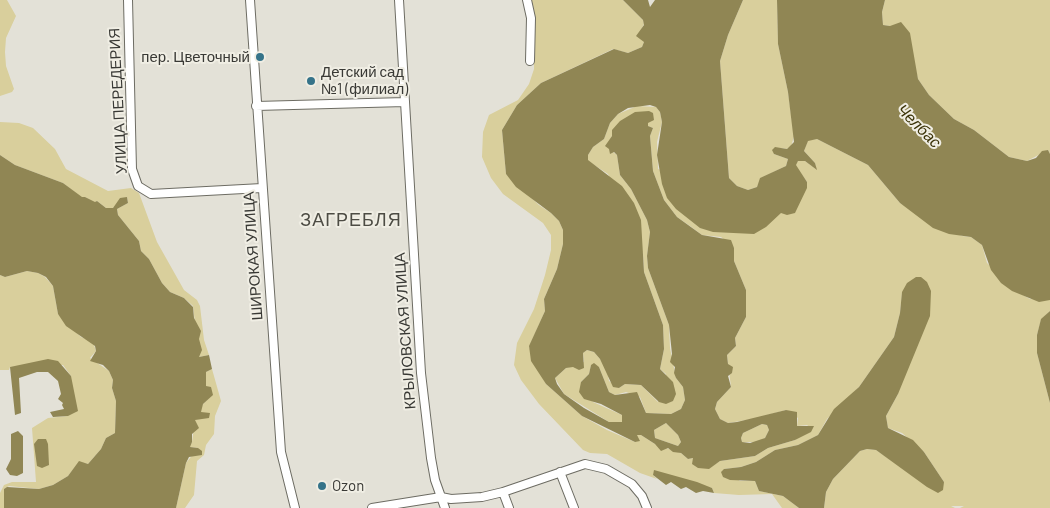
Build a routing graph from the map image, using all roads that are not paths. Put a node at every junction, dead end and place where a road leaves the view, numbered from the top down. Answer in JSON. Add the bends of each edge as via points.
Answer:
{"nodes":[{"id":1,"x":128,"y":0,"type":"edge"},
{"id":2,"x":250,"y":0,"type":"edge"},
{"id":3,"x":399,"y":0,"type":"edge"},
{"id":4,"x":527,"y":0,"type":"edge"},
{"id":5,"x":530,"y":62,"type":"dead end"},
{"id":6,"x":405,"y":102,"type":"junction"},
{"id":7,"x":256,"y":106,"type":"junction"},
{"id":8,"x":262,"y":188,"type":"junction"},
{"id":9,"x":560,"y":472,"type":"junction"},
{"id":10,"x":503,"y":492,"type":"junction"},
{"id":11,"x":440,"y":497,"type":"junction"},
{"id":12,"x":382,"y":507,"type":"edge"},
{"id":13,"x":295,"y":508,"type":"edge"},
{"id":14,"x":372,"y":508,"type":"edge"},
{"id":15,"x":445,"y":508,"type":"edge"},
{"id":16,"x":509,"y":508,"type":"edge"},
{"id":17,"x":574,"y":508,"type":"edge"},
{"id":18,"x":647,"y":508,"type":"edge"}],
"edges":[{"from":1,"to":8,"type":"street","name":"УЛИЦА ПЕРЕДЕРИЯ","via":[[132,169],[138,186],[151,194]]},
{"from":2,"to":7,"type":"street","name":"ШИРОКАЯ УЛИЦА"},
{"from":3,"to":6,"type":"street","name":"КРЫЛОВСКАЯ УЛИЦА"},
{"from":4,"to":5,"type":"street","via":[[531,18]]},
{"from":6,"to":7,"type":"street"},
{"from":6,"to":11,"type":"street","name":"КРЫЛОВСКАЯ УЛИЦА","via":[[421,373],[431,458]]},
{"from":7,"to":8,"type":"street","name":"ШИРОКАЯ УЛИЦА"},
{"from":8,"to":13,"type":"street","name":"ШИРОКАЯ УЛИЦА","via":[[281,452]]},
{"from":9,"to":10,"type":"street"},
{"from":9,"to":17,"type":"street"},
{"from":9,"to":18,"type":"street","via":[[584,464],[606,469],[632,484]]},
{"from":10,"to":11,"type":"street","via":[[467,499]]},
{"from":10,"to":16,"type":"street"},
{"from":11,"to":12,"type":"street"},
{"from":11,"to":15,"type":"street","name":"КРЫЛОВСКАЯ УЛИЦА"},
{"from":12,"to":14,"type":"street"}]}
